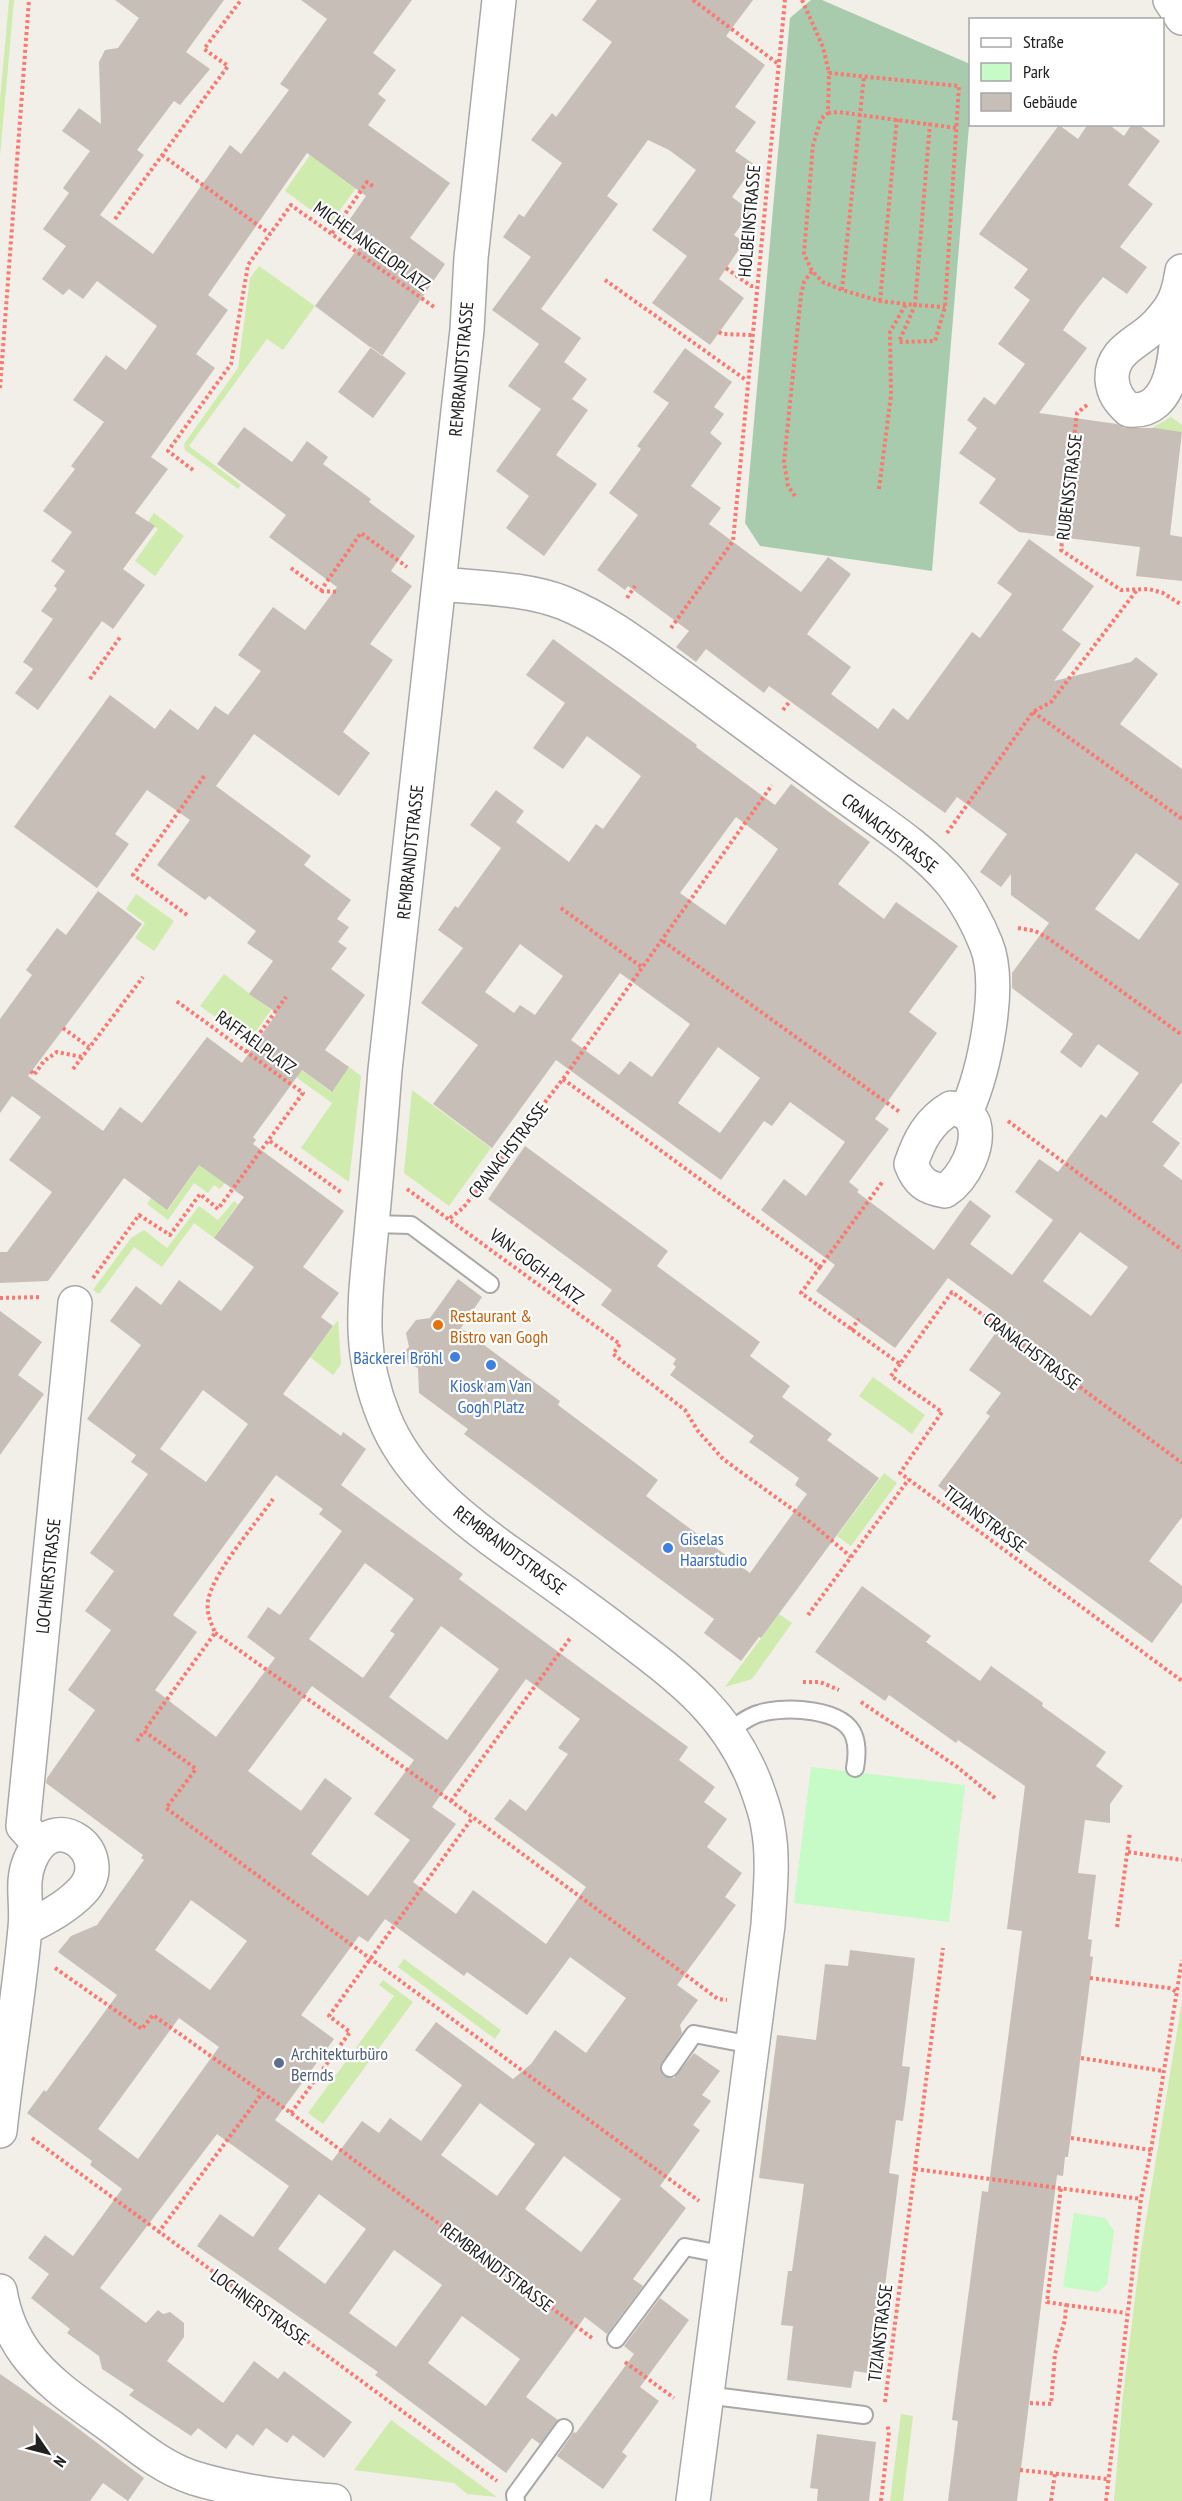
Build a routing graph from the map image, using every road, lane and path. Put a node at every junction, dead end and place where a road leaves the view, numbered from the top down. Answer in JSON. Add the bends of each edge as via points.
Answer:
{"nodes":[{"id":1,"x":29,"y":0,"type":"edge"},
{"id":2,"x":241,"y":0,"type":"edge"},
{"id":3,"x":499,"y":0,"type":"edge"},
{"id":4,"x":693,"y":0,"type":"edge"},
{"id":5,"x":785,"y":0,"type":"edge"},
{"id":6,"x":802,"y":0,"type":"edge"},
{"id":7,"x":1170,"y":0,"type":"edge"},
{"id":8,"x":1182,"y":18,"type":"edge"},
{"id":9,"x":778,"y":63,"type":"junction"},
{"id":10,"x":829,"y":73,"type":"junction"},
{"id":11,"x":864,"y":76,"type":"junction"},
{"id":12,"x":828,"y":113,"type":"junction"},
{"id":13,"x":859,"y":115,"type":"junction"},
{"id":14,"x":897,"y":118,"type":"junction"},
{"id":15,"x":930,"y":123,"type":"junction"},
{"id":16,"x":956,"y":128,"type":"junction"},
{"id":17,"x":162,"y":155,"type":"junction"},
{"id":18,"x":374,"y":187,"type":"dead end"},
{"id":19,"x":115,"y":219,"type":"dead end"},
{"id":20,"x":332,"y":233,"type":"junction"},
{"id":21,"x":270,"y":234,"type":"junction"},
{"id":22,"x":726,"y":268,"type":"dead end"},
{"id":23,"x":812,"y":272,"type":"junction"},
{"id":24,"x":605,"y":280,"type":"dead end"},
{"id":25,"x":1180,"y":283,"type":"edge"},
{"id":26,"x":756,"y":286,"type":"junction"},
{"id":27,"x":842,"y":290,"type":"junction"},
{"id":28,"x":880,"y":301,"type":"junction"},
{"id":29,"x":906,"y":304,"type":"junction"},
{"id":30,"x":915,"y":305,"type":"junction"},
{"id":31,"x":945,"y":307,"type":"junction"},
{"id":32,"x":467,"y":330,"type":"junction"},
{"id":33,"x":719,"y":332,"type":"dead end"},
{"id":34,"x":752,"y":335,"type":"junction"},
{"id":35,"x":747,"y":381,"type":"junction"},
{"id":36,"x":0,"y":388,"type":"edge"},
{"id":37,"x":1113,"y":390,"type":"junction"},
{"id":38,"x":193,"y":470,"type":"dead end"},
{"id":39,"x":879,"y":489,"type":"dead end"},
{"id":40,"x":795,"y":496,"type":"dead end"},
{"id":41,"x":291,"y":568,"type":"dead end"},
{"id":42,"x":439,"y":584,"type":"junction"},
{"id":43,"x":1137,"y":590,"type":"junction"},
{"id":44,"x":321,"y":591,"type":"junction"},
{"id":45,"x":339,"y":592,"type":"dead end"},
{"id":46,"x":1182,"y":605,"type":"edge"},
{"id":47,"x":121,"y":636,"type":"dead end"},
{"id":48,"x":651,"y":655,"type":"junction"},
{"id":49,"x":90,"y":679,"type":"dead end"},
{"id":50,"x":1033,"y":712,"type":"junction"},
{"id":51,"x":792,"y":758,"type":"junction"},
{"id":52,"x":205,"y":775,"type":"dead end"},
{"id":53,"x":1182,"y":819,"type":"edge"},
{"id":54,"x":928,"y":859,"type":"junction"},
{"id":55,"x":561,"y":908,"type":"dead end"},
{"id":56,"x":187,"y":915,"type":"dead end"},
{"id":57,"x":1018,"y":928,"type":"dead end"},
{"id":58,"x":663,"y":941,"type":"junction"},
{"id":59,"x":643,"y":968,"type":"junction"},
{"id":60,"x":143,"y":977,"type":"dead end"},
{"id":61,"x":286,"y":997,"type":"dead end"},
{"id":62,"x":175,"y":1000,"type":"dead end"},
{"id":63,"x":63,"y":1028,"type":"dead end"},
{"id":64,"x":1182,"y":1035,"type":"edge"},
{"id":65,"x":90,"y":1047,"type":"junction"},
{"id":66,"x":246,"y":1052,"type":"junction"},
{"id":67,"x":82,"y":1057,"type":"junction"},
{"id":68,"x":73,"y":1069,"type":"dead end"},
{"id":69,"x":31,"y":1071,"type":"dead end"},
{"id":70,"x":563,"y":1079,"type":"junction"},
{"id":71,"x":970,"y":1104,"type":"junction"},
{"id":72,"x":926,"y":1130,"type":"junction"},
{"id":73,"x":270,"y":1141,"type":"junction"},
{"id":74,"x":911,"y":1164,"type":"junction"},
{"id":75,"x":378,"y":1168,"type":"junction"},
{"id":76,"x":373,"y":1214,"type":"junction"},
{"id":77,"x":450,"y":1218,"type":"junction"},
{"id":78,"x":1182,"y":1250,"type":"edge"},
{"id":79,"x":820,"y":1267,"type":"junction"},
{"id":80,"x":490,"y":1284,"type":"dead end"},
{"id":81,"x":0,"y":1298,"type":"edge"},
{"id":82,"x":75,"y":1303,"type":"junction"},
{"id":83,"x":858,"y":1319,"type":"dead end"},
{"id":84,"x":851,"y":1330,"type":"junction"},
{"id":85,"x":900,"y":1364,"type":"junction"},
{"id":86,"x":1182,"y":1463,"type":"edge"},
{"id":87,"x":909,"y":1479,"type":"junction"},
{"id":88,"x":273,"y":1499,"type":"dead end"},
{"id":89,"x":851,"y":1557,"type":"junction"},
{"id":90,"x":591,"y":1610,"type":"junction"},
{"id":91,"x":808,"y":1615,"type":"dead end"},
{"id":92,"x":215,"y":1633,"type":"junction"},
{"id":93,"x":1182,"y":1681,"type":"edge"},
{"id":94,"x":799,"y":1682,"type":"dead end"},
{"id":95,"x":844,"y":1692,"type":"dead end"},
{"id":96,"x":859,"y":1701,"type":"dead end"},
{"id":97,"x":144,"y":1731,"type":"junction"},
{"id":98,"x":729,"y":1731,"type":"junction"},
{"id":99,"x":137,"y":1741,"type":"dead end"},
{"id":100,"x":855,"y":1768,"type":"dead end"},
{"id":101,"x":995,"y":1798,"type":"dead end"},
{"id":102,"x":451,"y":1801,"type":"junction"},
{"id":103,"x":473,"y":1817,"type":"junction"},
{"id":104,"x":1130,"y":1832,"type":"dead end"},
{"id":105,"x":39,"y":1844,"type":"junction"},
{"id":106,"x":1128,"y":1852,"type":"junction"},
{"id":107,"x":1182,"y":1860,"type":"edge"},
{"id":108,"x":1117,"y":1927,"type":"dead end"},
{"id":109,"x":24,"y":1936,"type":"junction"},
{"id":110,"x":943,"y":1948,"type":"dead end"},
{"id":111,"x":370,"y":1960,"type":"junction"},
{"id":112,"x":1182,"y":1960,"type":"edge"},
{"id":113,"x":1090,"y":1978,"type":"dead end"},
{"id":114,"x":1177,"y":1992,"type":"junction"},
{"id":115,"x":757,"y":2005,"type":"junction"},
{"id":116,"x":752,"y":2045,"type":"junction"},
{"id":117,"x":1081,"y":2058,"type":"dead end"},
{"id":118,"x":670,"y":2068,"type":"dead end"},
{"id":119,"x":1163,"y":2071,"type":"junction"},
{"id":120,"x":263,"y":2092,"type":"junction"},
{"id":121,"x":291,"y":2113,"type":"junction"},
{"id":122,"x":0,"y":2131,"type":"edge"},
{"id":123,"x":1071,"y":2138,"type":"dead end"},
{"id":124,"x":1151,"y":2150,"type":"junction"},
{"id":125,"x":915,"y":2169,"type":"junction"},
{"id":126,"x":1061,"y":2187,"type":"junction"},
{"id":127,"x":1141,"y":2199,"type":"junction"},
{"id":128,"x":730,"y":2214,"type":"junction"},
{"id":129,"x":158,"y":2233,"type":"junction"},
{"id":130,"x":726,"y":2255,"type":"junction"},
{"id":131,"x":0,"y":2291,"type":"edge"},
{"id":132,"x":1066,"y":2305,"type":"junction"},
{"id":133,"x":1126,"y":2313,"type":"junction"},
{"id":134,"x":616,"y":2339,"type":"dead end"},
{"id":135,"x":599,"y":2342,"type":"dead end"},
{"id":136,"x":618,"y":2356,"type":"dead end"},
{"id":137,"x":1030,"y":2403,"type":"dead end"},
{"id":138,"x":705,"y":2408,"type":"junction"},
{"id":139,"x":885,"y":2408,"type":"dead end"},
{"id":140,"x":864,"y":2415,"type":"dead end"},
{"id":141,"x":885,"y":2419,"type":"dead end"},
{"id":142,"x":564,"y":2428,"type":"dead end"},
{"id":143,"x":1020,"y":2470,"type":"dead end"},
{"id":144,"x":1055,"y":2474,"type":"junction"},
{"id":145,"x":1107,"y":2479,"type":"junction"},
{"id":146,"x":216,"y":2493,"type":"edge"},
{"id":147,"x":515,"y":2498,"type":"edge"},
{"id":148,"x":334,"y":2501,"type":"edge"},
{"id":149,"x":693,"y":2501,"type":"edge"},
{"id":150,"x":881,"y":2501,"type":"edge"},
{"id":151,"x":1051,"y":2501,"type":"edge"},
{"id":152,"x":1106,"y":2501,"type":"edge"}],
"edges":[{"from":1,"to":36,"type":"path"},
{"from":2,"to":17,"type":"path","via":[[204,49],[228,66]]},
{"from":3,"to":32,"type":"street","name":"REMBRANDTSTRASSE"},
{"from":4,"to":9,"type":"path"},
{"from":5,"to":9,"type":"path","name":"HOLBEINSTRASSE"},
{"from":6,"to":10,"type":"path","via":[[824,47]]},
{"from":7,"to":8,"type":"street"},
{"from":9,"to":26,"type":"path","name":"HOLBEINSTRASSE"},
{"from":10,"to":11,"type":"path"},
{"from":10,"to":12,"type":"path"},
{"from":11,"to":13,"type":"path"},
{"from":11,"to":16,"type":"path","via":[[959,86]]},
{"from":12,"to":13,"type":"path"},
{"from":12,"to":23,"type":"path","via":[[821,119],[813,145],[804,254]]},
{"from":13,"to":14,"type":"path"},
{"from":13,"to":27,"type":"path"},
{"from":14,"to":15,"type":"path"},
{"from":14,"to":28,"type":"path"},
{"from":15,"to":16,"type":"path"},
{"from":15,"to":30,"type":"path"},
{"from":16,"to":31,"type":"path"},
{"from":17,"to":19,"type":"path"},
{"from":17,"to":21,"type":"path"},
{"from":18,"to":20,"type":"path","via":[[367,182]]},
{"from":20,"to":21,"type":"path","name":"MICHELANGELOPLATZ","via":[[291,205]]},
{"from":20,"to":32,"type":"path","name":"MICHELANGELOPLATZ"},
{"from":21,"to":38,"type":"path","name":"MICHELANGELOPLATZ","via":[[248,265],[231,364],[168,451]]},
{"from":22,"to":26,"type":"path"},
{"from":23,"to":27,"type":"path"},
{"from":23,"to":40,"type":"path","via":[[801,295],[784,462],[788,486]]},
{"from":24,"to":35,"type":"path"},
{"from":25,"to":37,"type":"street","via":[[1156,326],[1116,359]]},
{"from":25,"to":37,"type":"street","via":[[1172,374],[1163,397],[1146,409],[1129,410]]},
{"from":26,"to":34,"type":"path","name":"HOLBEINSTRASSE"},
{"from":27,"to":28,"type":"path"},
{"from":28,"to":29,"type":"path"},
{"from":29,"to":30,"type":"path"},
{"from":29,"to":39,"type":"path","via":[[890,332],[891,395]]},
{"from":30,"to":31,"type":"path"},
{"from":30,"to":31,"type":"path","via":[[899,342],[934,341]]},
{"from":32,"to":42,"type":"street","name":"REMBRANDTSTRASSE"},
{"from":33,"to":34,"type":"path"},
{"from":34,"to":35,"type":"path","name":"HOLBEINSTRASSE"},
{"from":35,"to":48,"type":"path","name":"HOLBEINSTRASSE","via":[[733,541]]},
{"from":37,"to":43,"type":"path","name":"RUBENSSTRASSE","via":[[1077,413],[1061,550],[1121,590]]},
{"from":41,"to":44,"type":"path"},
{"from":42,"to":44,"type":"path","via":[[425,580],[361,533]]},
{"from":42,"to":48,"type":"street","name":"CRANACHSTRASSE","via":[[536,595],[563,603],[607,625]]},
{"from":42,"to":75,"type":"street","name":"REMBRANDTSTRASSE"},
{"from":43,"to":46,"type":"path","name":"RUBENSSTRASSE","via":[[1163,593]]},
{"from":43,"to":50,"type":"path","via":[[1051,702]]},
{"from":44,"to":45,"type":"path"},
{"from":47,"to":49,"type":"path"},
{"from":48,"to":51,"type":"street","name":"CRANACHSTRASSE"},
{"from":50,"to":53,"type":"path"},
{"from":50,"to":54,"type":"path"},
{"from":51,"to":54,"type":"street","name":"CRANACHSTRASSE"},
{"from":51,"to":58,"type":"path","name":"CRANACHSTRASSE"},
{"from":52,"to":56,"type":"path","via":[[133,875]]},
{"from":54,"to":71,"type":"street","name":"CRANACHSTRASSE","via":[[953,885],[987,946],[993,995],[987,1043]]},
{"from":55,"to":59,"type":"path"},
{"from":57,"to":64,"type":"path","via":[[1048,938]]},
{"from":58,"to":59,"type":"path","name":"CRANACHSTRASSE"},
{"from":58,"to":72,"type":"path"},
{"from":59,"to":70,"type":"path","name":"CRANACHSTRASSE"},
{"from":60,"to":65,"type":"path"},
{"from":61,"to":66,"type":"path"},
{"from":62,"to":66,"type":"path","name":"RAFFAELPLATZ"},
{"from":63,"to":65,"type":"path"},
{"from":65,"to":67,"type":"path"},
{"from":66,"to":73,"type":"path","name":"RAFFAELPLATZ","via":[[303,1093]]},
{"from":67,"to":68,"type":"path"},
{"from":67,"to":69,"type":"path","via":[[57,1052],[34,1074]]},
{"from":70,"to":77,"type":"path","name":"CRANACHSTRASSE","via":[[463,1208]]},
{"from":70,"to":79,"type":"path"},
{"from":71,"to":72,"type":"street","via":[[938,1115]]},
{"from":71,"to":74,"type":"street","via":[[974,1145],[953,1185],[945,1191],[921,1184]]},
{"from":71,"to":78,"type":"path"},
{"from":72,"to":74,"type":"street"},
{"from":73,"to":76,"type":"path"},
{"from":73,"to":82,"type":"path","name":"RAFFAELPLATZ","via":[[218,1209],[200,1194],[170,1236],[139,1215]]},
{"from":74,"to":79,"type":"path","via":[[889,1173]]},
{"from":75,"to":76,"type":"street","name":"REMBRANDTSTRASSE"},
{"from":75,"to":77,"type":"path","name":"VAN-GOGH-PLATZ"},
{"from":76,"to":80,"type":"lane","via":[[411,1225]]},
{"from":76,"to":90,"type":"street","name":"REMBRANDTSTRASSE","via":[[364,1286],[365,1349],[383,1416],[401,1451],[421,1479],[477,1529]]},
{"from":77,"to":89,"type":"path","name":"VAN-GOGH-PLATZ","via":[[620,1344],[613,1354],[685,1410],[723,1459]]},
{"from":79,"to":84,"type":"path","via":[[801,1293]]},
{"from":81,"to":82,"type":"path","via":[[53,1297]]},
{"from":82,"to":105,"type":"street","name":"LOCHNERSTRASSE","via":[[23,1826]]},
{"from":83,"to":84,"type":"path"},
{"from":84,"to":85,"type":"path"},
{"from":85,"to":86,"type":"path","name":"CRANACHSTRASSE","via":[[952,1292]]},
{"from":85,"to":87,"type":"path","via":[[891,1376],[942,1413],[900,1473]]},
{"from":87,"to":89,"type":"path"},
{"from":87,"to":93,"type":"path","name":"TIZIANSTRASSE"},
{"from":88,"to":92,"type":"path","via":[[215,1581],[207,1612]]},
{"from":89,"to":91,"type":"path"},
{"from":90,"to":98,"type":"street","name":"REMBRANDTSTRASSE","via":[[688,1687]]},
{"from":90,"to":102,"type":"path"},
{"from":92,"to":97,"type":"path"},
{"from":92,"to":102,"type":"path"},
{"from":94,"to":95,"type":"path","via":[[820,1682]]},
{"from":96,"to":101,"type":"path","via":[[956,1766]]},
{"from":97,"to":99,"type":"path"},
{"from":97,"to":111,"type":"path","via":[[196,1769],[166,1808]]},
{"from":98,"to":100,"type":"lane","via":[[759,1713],[787,1709],[833,1717],[854,1734]]},
{"from":98,"to":115,"type":"street","name":"REMBRANDTSTRASSE","via":[[744,1756],[768,1827],[768,1925]]},
{"from":102,"to":103,"type":"path"},
{"from":103,"to":111,"type":"path"},
{"from":103,"to":115,"type":"path","via":[[718,1999]]},
{"from":104,"to":106,"type":"path"},
{"from":105,"to":109,"type":"street","via":[[28,1864],[24,1883]]},
{"from":105,"to":109,"type":"street","via":[[61,1834],[76,1838],[88,1852],[90,1877],[68,1904]]},
{"from":106,"to":107,"type":"path"},
{"from":106,"to":108,"type":"path"},
{"from":109,"to":120,"type":"path","name":"REMBRANDTSTRASSE","via":[[142,2029],[153,2014]]},
{"from":109,"to":122,"type":"street"},
{"from":110,"to":125,"type":"path","name":"TIZIANSTRASSE"},
{"from":111,"to":121,"type":"path","via":[[329,2016],[350,2032]]},
{"from":111,"to":128,"type":"path","via":[[695,2199]]},
{"from":112,"to":114,"type":"path"},
{"from":113,"to":114,"type":"path"},
{"from":114,"to":119,"type":"path"},
{"from":115,"to":116,"type":"street","name":"REMBRANDTSTRASSE"},
{"from":116,"to":118,"type":"lane","via":[[694,2034]]},
{"from":116,"to":128,"type":"street","name":"REMBRANDTSTRASSE"},
{"from":117,"to":119,"type":"path"},
{"from":119,"to":124,"type":"path"},
{"from":120,"to":121,"type":"path","name":"REMBRANDTSTRASSE"},
{"from":120,"to":129,"type":"path"},
{"from":121,"to":135,"type":"path","name":"REMBRANDTSTRASSE"},
{"from":122,"to":129,"type":"path","name":"LOCHNERSTRASSE","via":[[24,2132]]},
{"from":123,"to":124,"type":"path"},
{"from":124,"to":127,"type":"path"},
{"from":125,"to":126,"type":"path"},
{"from":125,"to":139,"type":"path","name":"TIZIANSTRASSE"},
{"from":126,"to":127,"type":"path"},
{"from":126,"to":132,"type":"path","via":[[1047,2302]]},
{"from":127,"to":133,"type":"path"},
{"from":128,"to":130,"type":"street","name":"REMBRANDTSTRASSE"},
{"from":129,"to":147,"type":"path","name":"LOCHNERSTRASSE"},
{"from":130,"to":134,"type":"lane","via":[[685,2247]]},
{"from":130,"to":138,"type":"street","name":"REMBRANDTSTRASSE"},
{"from":131,"to":146,"type":"street","via":[[4,2313],[20,2345],[62,2390],[161,2463]]},
{"from":132,"to":133,"type":"path"},
{"from":132,"to":137,"type":"path","via":[[1051,2404]]},
{"from":133,"to":145,"type":"path"},
{"from":136,"to":138,"type":"path"},
{"from":138,"to":140,"type":"lane"},
{"from":138,"to":149,"type":"street","name":"REMBRANDTSTRASSE"},
{"from":141,"to":150,"type":"path","via":[[889,2432]]},
{"from":142,"to":147,"type":"lane"},
{"from":143,"to":144,"type":"path"},
{"from":144,"to":145,"type":"path"},
{"from":144,"to":151,"type":"path"},
{"from":145,"to":152,"type":"path"},
{"from":146,"to":148,"type":"street"}]}
